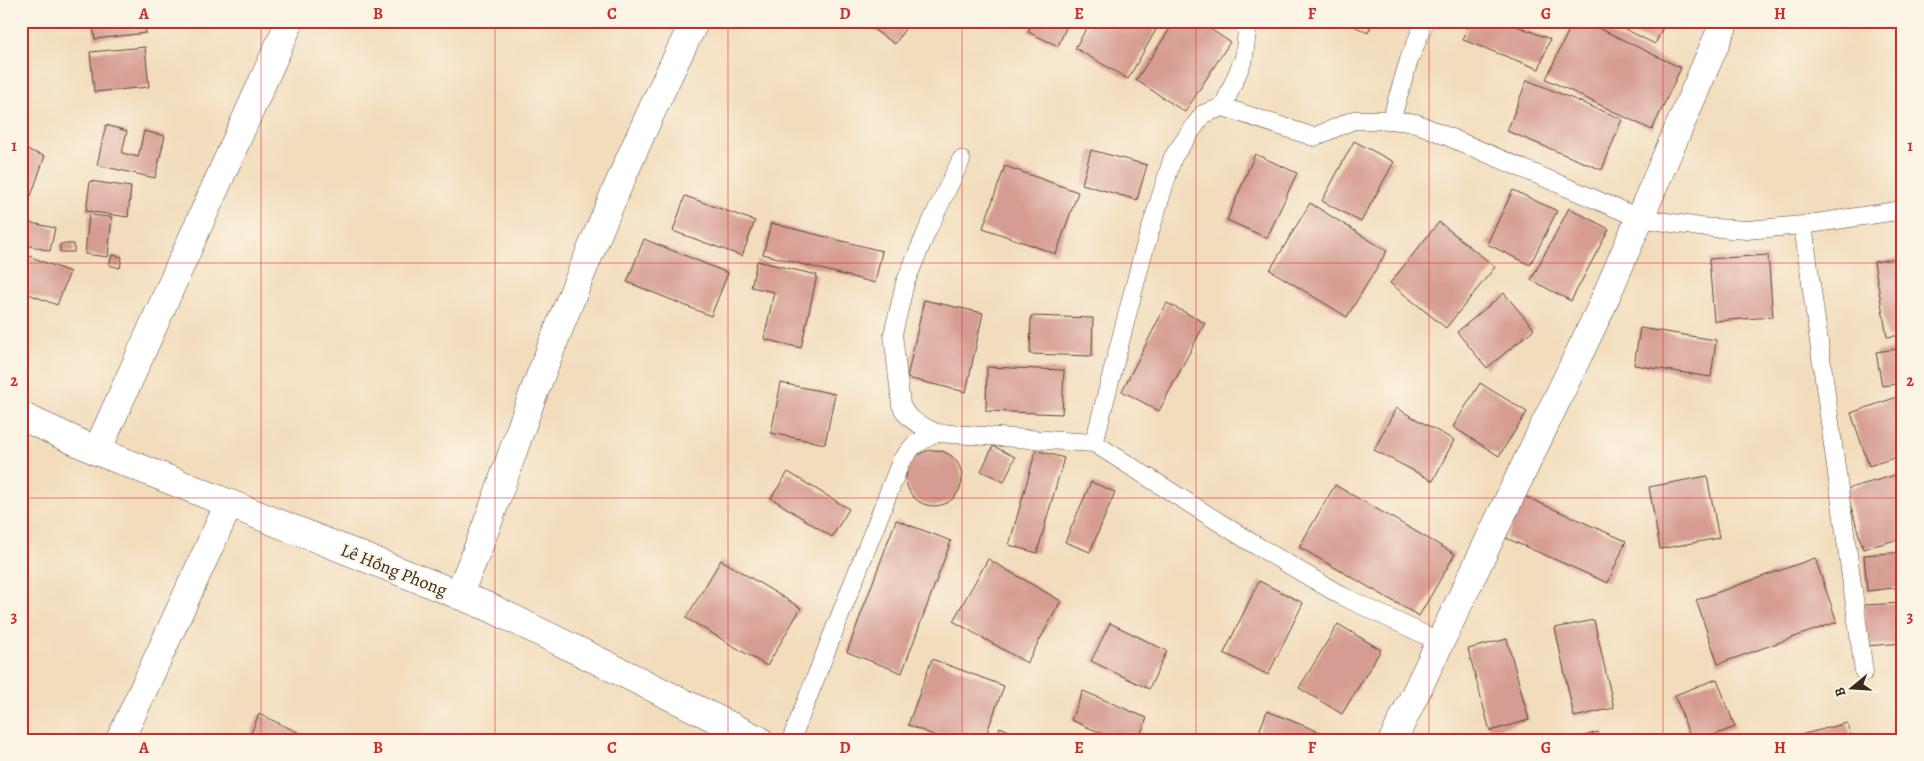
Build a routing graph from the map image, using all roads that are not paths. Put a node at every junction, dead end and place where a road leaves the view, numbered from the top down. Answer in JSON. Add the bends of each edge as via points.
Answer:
{"nodes":[{"id":1,"x":290,"y":21,"type":"edge"},
{"id":2,"x":695,"y":21,"type":"edge"},
{"id":3,"x":1241,"y":21,"type":"edge"},
{"id":4,"x":1425,"y":21,"type":"edge"},
{"id":5,"x":1724,"y":21,"type":"edge"},
{"id":6,"x":1224,"y":107,"type":"junction"},
{"id":7,"x":1391,"y":120,"type":"junction"},
{"id":8,"x":961,"y":160,"type":"dead end"},
{"id":9,"x":1903,"y":210,"type":"edge"},
{"id":10,"x":1638,"y":218,"type":"junction"},
{"id":11,"x":1803,"y":225,"type":"junction"},
{"id":12,"x":21,"y":416,"type":"edge"},
{"id":13,"x":936,"y":433,"type":"junction"},
{"id":14,"x":1094,"y":443,"type":"junction"},
{"id":15,"x":97,"y":451,"type":"junction"},
{"id":16,"x":228,"y":504,"type":"junction"},
{"id":17,"x":458,"y":595,"type":"junction"},
{"id":18,"x":1440,"y":642,"type":"junction"},
{"id":19,"x":1864,"y":672,"type":"dead end"},
{"id":20,"x":120,"y":740,"type":"edge"},
{"id":21,"x":758,"y":740,"type":"edge"},
{"id":22,"x":791,"y":740,"type":"edge"},
{"id":23,"x":1393,"y":740,"type":"edge"}],
"edges":[{"from":1,"to":15,"type":"street"},
{"from":2,"to":17,"type":"street","via":[[608,209],[531,401],[478,552]]},
{"from":3,"to":6,"type":"lane","via":[[1247,31],[1244,58]]},
{"from":4,"to":7,"type":"lane"},
{"from":5,"to":10,"type":"street"},
{"from":6,"to":7,"type":"lane","via":[[1314,137],[1354,120]]},
{"from":6,"to":14,"type":"lane","via":[[1203,114],[1173,157],[1142,257]]},
{"from":7,"to":10,"type":"lane","via":[[1416,124]]},
{"from":8,"to":13,"type":"lane","via":[[905,284],[894,334],[901,405],[910,420]]},
{"from":9,"to":11,"type":"lane"},
{"from":10,"to":11,"type":"lane","via":[[1747,230]]},
{"from":10,"to":18,"type":"street","via":[[1600,310]]},
{"from":11,"to":19,"type":"lane"},
{"from":12,"to":15,"type":"street","name":"Lê Hồng Phong"},
{"from":13,"to":14,"type":"lane"},
{"from":13,"to":22,"type":"lane","via":[[914,445],[901,461]]},
{"from":14,"to":18,"type":"lane","via":[[1342,596]]},
{"from":15,"to":16,"type":"street","name":"Lê Hồng Phong"},
{"from":16,"to":17,"type":"street","name":"Lê Hồng Phong"},
{"from":16,"to":20,"type":"street"},
{"from":17,"to":21,"type":"street","name":"Lê Hồng Phong","via":[[489,607]]},
{"from":18,"to":23,"type":"street"}]}
